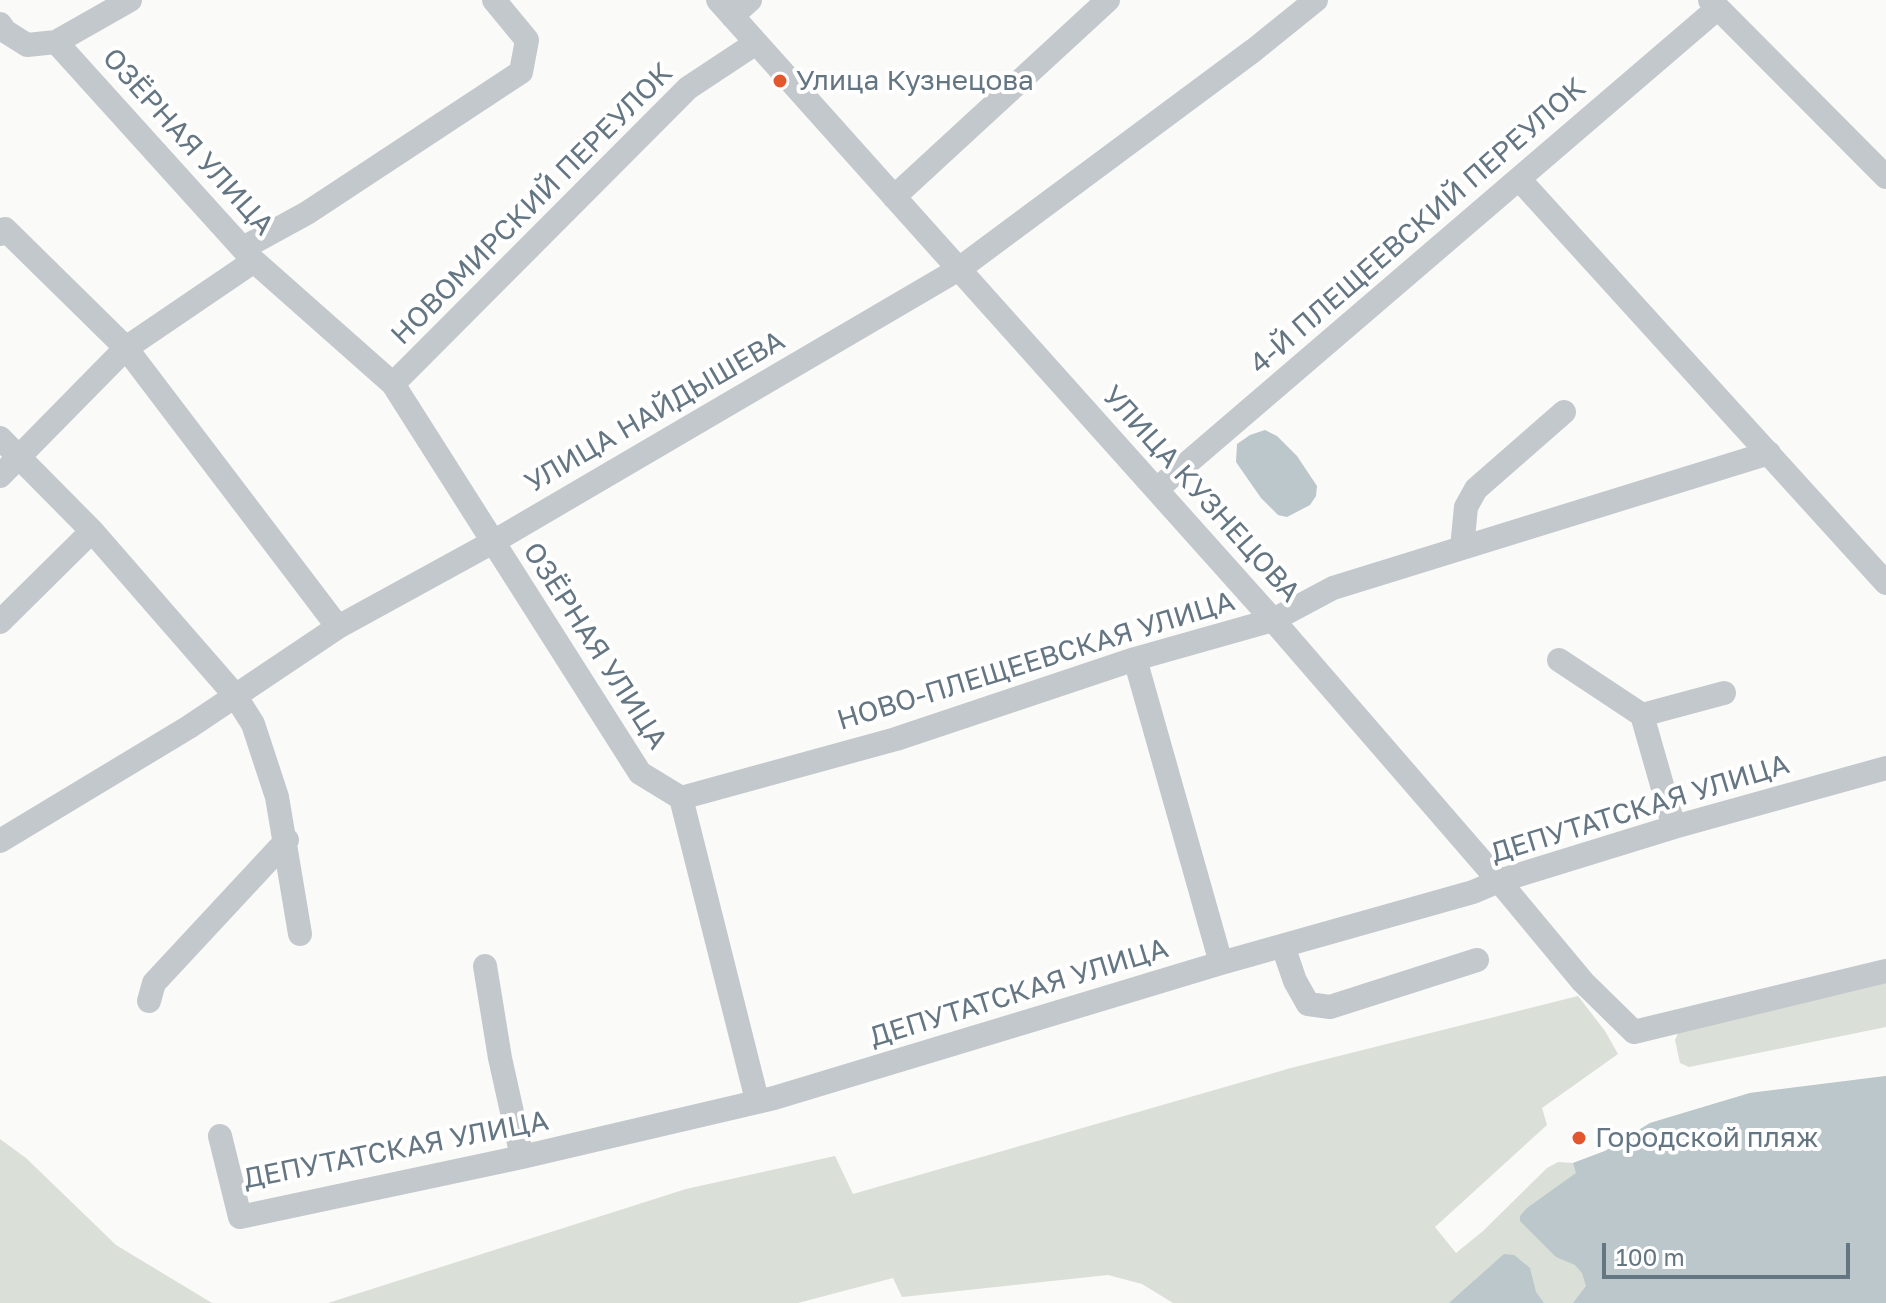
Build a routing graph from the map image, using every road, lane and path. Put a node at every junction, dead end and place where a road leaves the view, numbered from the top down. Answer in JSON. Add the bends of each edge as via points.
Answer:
{"nodes":[{"id":1,"x":130,"y":0,"type":"edge"},
{"id":2,"x":494,"y":0,"type":"edge"},
{"id":3,"x":1108,"y":0,"type":"edge"},
{"id":4,"x":1316,"y":0,"type":"edge"},
{"id":5,"x":1714,"y":4,"type":"edge"},
{"id":6,"x":733,"y":5,"type":"edge"},
{"id":7,"x":0,"y":24,"type":"edge"},
{"id":8,"x":56,"y":42,"type":"junction"},
{"id":9,"x":756,"y":43,"type":"junction"},
{"id":10,"x":1886,"y":177,"type":"edge"},
{"id":11,"x":1519,"y":179,"type":"junction"},
{"id":12,"x":894,"y":197,"type":"junction"},
{"id":13,"x":2,"y":231,"type":"edge"},
{"id":14,"x":248,"y":255,"type":"junction"},
{"id":15,"x":959,"y":269,"type":"junction"},
{"id":16,"x":126,"y":348,"type":"junction"},
{"id":17,"x":393,"y":384,"type":"junction"},
{"id":18,"x":1564,"y":412,"type":"dead end"},
{"id":19,"x":0,"y":438,"type":"edge"},
{"id":20,"x":1769,"y":453,"type":"junction"},
{"id":21,"x":18,"y":457,"type":"junction"},
{"id":22,"x":0,"y":476,"type":"edge"},
{"id":23,"x":1157,"y":489,"type":"junction"},
{"id":24,"x":92,"y":531,"type":"junction"},
{"id":25,"x":493,"y":542,"type":"junction"},
{"id":26,"x":1462,"y":548,"type":"junction"},
{"id":27,"x":1886,"y":583,"type":"edge"},
{"id":28,"x":1273,"y":620,"type":"junction"},
{"id":29,"x":0,"y":622,"type":"edge"},
{"id":30,"x":338,"y":627,"type":"junction"},
{"id":31,"x":1135,"y":659,"type":"junction"},
{"id":32,"x":1559,"y":660,"type":"dead end"},
{"id":33,"x":1724,"y":693,"type":"dead end"},
{"id":34,"x":234,"y":694,"type":"junction"},
{"id":35,"x":1642,"y":715,"type":"junction"},
{"id":36,"x":1886,"y":768,"type":"edge"},
{"id":37,"x":681,"y":798,"type":"junction"},
{"id":38,"x":1674,"y":827,"type":"junction"},
{"id":39,"x":287,"y":840,"type":"junction"},
{"id":40,"x":0,"y":841,"type":"edge"},
{"id":41,"x":1499,"y":881,"type":"junction"},
{"id":42,"x":300,"y":934,"type":"dead end"},
{"id":43,"x":1283,"y":946,"type":"junction"},
{"id":44,"x":1477,"y":960,"type":"dead end"},
{"id":45,"x":1221,"y":963,"type":"junction"},
{"id":46,"x":485,"y":966,"type":"dead end"},
{"id":47,"x":1886,"y":971,"type":"edge"},
{"id":48,"x":149,"y":1001,"type":"dead end"},
{"id":49,"x":757,"y":1100,"type":"junction"},
{"id":50,"x":220,"y":1136,"type":"dead end"},
{"id":51,"x":522,"y":1157,"type":"junction"}],
"edges":[{"from":1,"to":8,"type":"street"},
{"from":2,"to":14,"type":"street","via":[[527,40],[521,72]]},
{"from":3,"to":12,"type":"street"},
{"from":4,"to":15,"type":"street","name":"УЛИЦА НАЙДЫШЕВА"},
{"from":5,"to":10,"type":"street"},
{"from":5,"to":11,"type":"street","name":"4-Й ПЛЕЩЕЕВСКИЙ ПЕРЕУЛОК"},
{"from":6,"to":9,"type":"street","name":"УЛИЦА КУЗНЕЦОВА"},
{"from":7,"to":8,"type":"street","via":[[27,45]]},
{"from":8,"to":14,"type":"street","name":"ОЗЁРНАЯ УЛИЦА"},
{"from":9,"to":12,"type":"street","name":"УЛИЦА КУЗНЕЦОВА"},
{"from":9,"to":17,"type":"street","name":"НОВОМИРСКИЙ ПЕРЕУЛОК","via":[[688,88]]},
{"from":11,"to":20,"type":"street"},
{"from":11,"to":23,"type":"street","name":"4-Й ПЛЕЩЕЕВСКИЙ ПЕРЕУЛОК"},
{"from":12,"to":15,"type":"street","name":"УЛИЦА КУЗНЕЦОВА"},
{"from":13,"to":16,"type":"street"},
{"from":14,"to":16,"type":"street"},
{"from":14,"to":17,"type":"street","name":"ОЗЁРНАЯ УЛИЦА"},
{"from":15,"to":23,"type":"street","name":"УЛИЦА КУЗНЕЦОВА"},
{"from":15,"to":25,"type":"street","name":"УЛИЦА НАЙДЫШЕВА"},
{"from":16,"to":21,"type":"street"},
{"from":16,"to":30,"type":"street"},
{"from":17,"to":25,"type":"street","name":"ОЗЁРНАЯ УЛИЦА"},
{"from":18,"to":26,"type":"street","via":[[1476,489],[1466,507]]},
{"from":19,"to":21,"type":"street"},
{"from":20,"to":26,"type":"street","name":"НОВО-ПЛЕЩЕЕВСКАЯ УЛИЦА"},
{"from":20,"to":27,"type":"street"},
{"from":21,"to":22,"type":"street"},
{"from":21,"to":24,"type":"street"},
{"from":23,"to":28,"type":"street","name":"УЛИЦА КУЗНЕЦОВА"},
{"from":24,"to":29,"type":"street"},
{"from":24,"to":34,"type":"street"},
{"from":25,"to":30,"type":"street","name":"УЛИЦА НАЙДЫШЕВА"},
{"from":25,"to":37,"type":"street","name":"ОЗЁРНАЯ УЛИЦА","via":[[640,773]]},
{"from":26,"to":28,"type":"street","name":"НОВО-ПЛЕЩЕЕВСКАЯ УЛИЦА","via":[[1333,588]]},
{"from":28,"to":31,"type":"street","name":"НОВО-ПЛЕЩЕЕВСКАЯ УЛИЦА"},
{"from":28,"to":41,"type":"street","name":"УЛИЦА КУЗНЕЦОВА"},
{"from":30,"to":34,"type":"street","name":"УЛИЦА НАЙДЫШЕВА"},
{"from":31,"to":37,"type":"street","name":"НОВО-ПЛЕЩЕЕВСКАЯ УЛИЦА","via":[[896,739]]},
{"from":31,"to":45,"type":"street"},
{"from":32,"to":35,"type":"street"},
{"from":33,"to":35,"type":"street"},
{"from":34,"to":39,"type":"street","via":[[253,724]]},
{"from":34,"to":40,"type":"street","name":"УЛИЦА НАЙДЫШЕВА","via":[[189,727]]},
{"from":35,"to":38,"type":"street"},
{"from":36,"to":38,"type":"street","name":"ДЕПУТАТСКАЯ УЛИЦА"},
{"from":37,"to":49,"type":"street"},
{"from":38,"to":41,"type":"street","name":"ДЕПУТАТСКАЯ УЛИЦА"},
{"from":39,"to":42,"type":"street"},
{"from":39,"to":48,"type":"street","via":[[154,983]]},
{"from":41,"to":43,"type":"street","name":"ДЕПУТАТСКАЯ УЛИЦА"},
{"from":41,"to":47,"type":"street","name":"УЛИЦА КУЗНЕЦОВА","via":[[1583,982],[1634,1032]]},
{"from":43,"to":44,"type":"street","via":[[1308,1004],[1330,1007]]},
{"from":43,"to":45,"type":"street","name":"ДЕПУТАТСКАЯ УЛИЦА"},
{"from":45,"to":49,"type":"street","name":"ДЕПУТАТСКАЯ УЛИЦА"},
{"from":46,"to":51,"type":"street"},
{"from":49,"to":51,"type":"street","name":"ДЕПУТАТСКАЯ УЛИЦА"},
{"from":50,"to":51,"type":"street","name":"ДЕПУТАТСКАЯ УЛИЦА","via":[[240,1217]]}]}
